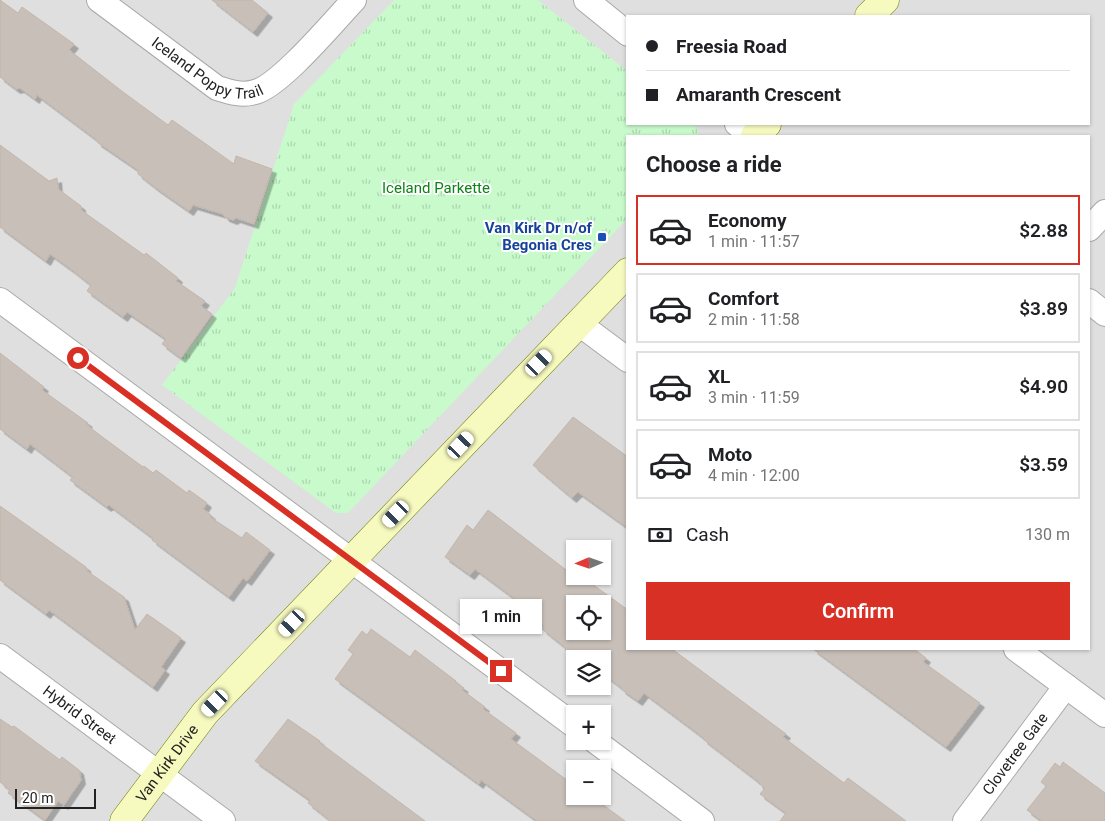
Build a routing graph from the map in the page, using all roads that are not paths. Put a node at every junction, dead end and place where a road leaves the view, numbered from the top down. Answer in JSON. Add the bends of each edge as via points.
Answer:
{"nodes":[{"id":1,"x":99,"y":0,"type":"edge"},
{"id":2,"x":354,"y":0,"type":"edge"},
{"id":3,"x":586,"y":0,"type":"edge"},
{"id":4,"x":885,"y":0,"type":"edge"},
{"id":5,"x":870,"y":15,"type":"edge"},
{"id":6,"x":626,"y":32,"type":"edge"},
{"id":7,"x":739,"y":125,"type":"edge"},
{"id":8,"x":766,"y":125,"type":"edge"},
{"id":9,"x":753,"y":135,"type":"edge"},
{"id":10,"x":755,"y":135,"type":"edge"},
{"id":11,"x":1105,"y":212,"type":"edge"},
{"id":12,"x":1090,"y":228,"type":"edge"},
{"id":13,"x":626,"y":274,"type":"edge"},
{"id":14,"x":0,"y":300,"type":"edge"},
{"id":15,"x":1090,"y":303,"type":"edge"},
{"id":16,"x":1105,"y":314,"type":"edge"},
{"id":17,"x":578,"y":323,"type":"junction"},
{"id":18,"x":626,"y":359,"type":"edge"},
{"id":19,"x":351,"y":560,"type":"junction"},
{"id":20,"x":1017,"y":650,"type":"edge"},
{"id":21,"x":0,"y":656,"type":"edge"},
{"id":22,"x":1066,"y":686,"type":"junction"},
{"id":23,"x":1105,"y":715,"type":"edge"},
{"id":24,"x":566,"y":719,"type":"edge"},
{"id":25,"x":607,"y":750,"type":"edge"},
{"id":26,"x":159,"y":773,"type":"junction"},
{"id":27,"x":124,"y":821,"type":"edge"},
{"id":28,"x":223,"y":821,"type":"edge"},
{"id":29,"x":702,"y":821,"type":"edge"},
{"id":30,"x":965,"y":821,"type":"edge"}],
"edges":[{"from":1,"to":2,"type":"street","name":"Iceland Poppy Trail","via":[[217,88],[239,94],[257,92],[272,84]]},
{"from":3,"to":6,"type":"street"},
{"from":4,"to":5,"type":"street"},
{"from":7,"to":9,"type":"street"},
{"from":8,"to":10,"type":"street"},
{"from":11,"to":12,"type":"street"},
{"from":13,"to":17,"type":"street","name":"Van Kirk Drive"},
{"from":14,"to":19,"type":"street"},
{"from":15,"to":16,"type":"street"},
{"from":17,"to":18,"type":"street"},
{"from":17,"to":19,"type":"street","name":"Van Kirk Drive"},
{"from":19,"to":24,"type":"street"},
{"from":19,"to":26,"type":"street","name":"Van Kirk Drive","via":[[205,713]]},
{"from":20,"to":22,"type":"street"},
{"from":21,"to":26,"type":"street","name":"Hybrid Street"},
{"from":22,"to":23,"type":"street"},
{"from":22,"to":30,"type":"street","name":"Clovetree Gate"},
{"from":25,"to":29,"type":"street"},
{"from":26,"to":27,"type":"street","name":"Van Kirk Drive"},
{"from":26,"to":28,"type":"street","name":"Hybrid Street"}]}
